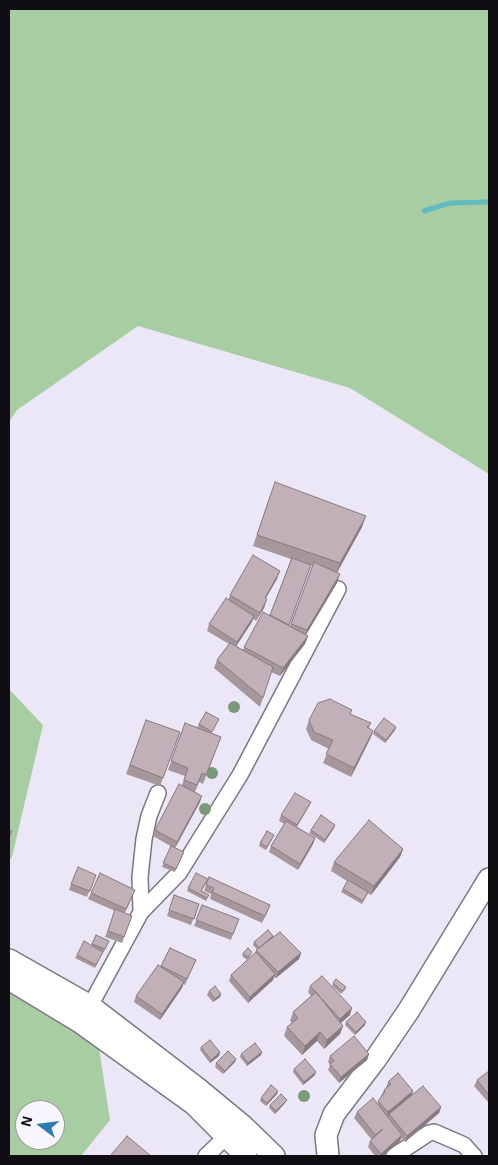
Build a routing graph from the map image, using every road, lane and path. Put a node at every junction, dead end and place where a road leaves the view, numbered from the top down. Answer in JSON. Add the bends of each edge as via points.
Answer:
{"nodes":[{"id":1,"x":338,"y":589,"type":"edge"},
{"id":2,"x":158,"y":793,"type":"dead end"},
{"id":3,"x":489,"y":879,"type":"edge"},
{"id":4,"x":141,"y":912,"type":"junction"},
{"id":5,"x":9,"y":960,"type":"edge"},
{"id":6,"x":9,"y":979,"type":"edge"},
{"id":7,"x":90,"y":1006,"type":"junction"},
{"id":8,"x":226,"y":1137,"type":"junction"},
{"id":9,"x":206,"y":1156,"type":"edge"},
{"id":10,"x":246,"y":1156,"type":"edge"},
{"id":11,"x":274,"y":1156,"type":"edge"},
{"id":12,"x":328,"y":1156,"type":"edge"},
{"id":13,"x":394,"y":1156,"type":"edge"},
{"id":14,"x":474,"y":1156,"type":"edge"}],
"edges":[{"from":1,"to":4,"type":"street","via":[[240,776],[179,873]]},
{"from":2,"to":4,"type":"street","via":[[144,839]]},
{"from":3,"to":12,"type":"main road","via":[[409,1010],[334,1114],[326,1135]]},
{"from":4,"to":7,"type":"street"},
{"from":5,"to":7,"type":"main road"},
{"from":6,"to":8,"type":"main road","via":[[80,1022],[194,1104]]},
{"from":7,"to":11,"type":"main road","via":[[220,1107]]},
{"from":8,"to":9,"type":"street"},
{"from":8,"to":10,"type":"main road"},
{"from":13,"to":14,"type":"street","via":[[434,1132],[464,1145]]}]}
